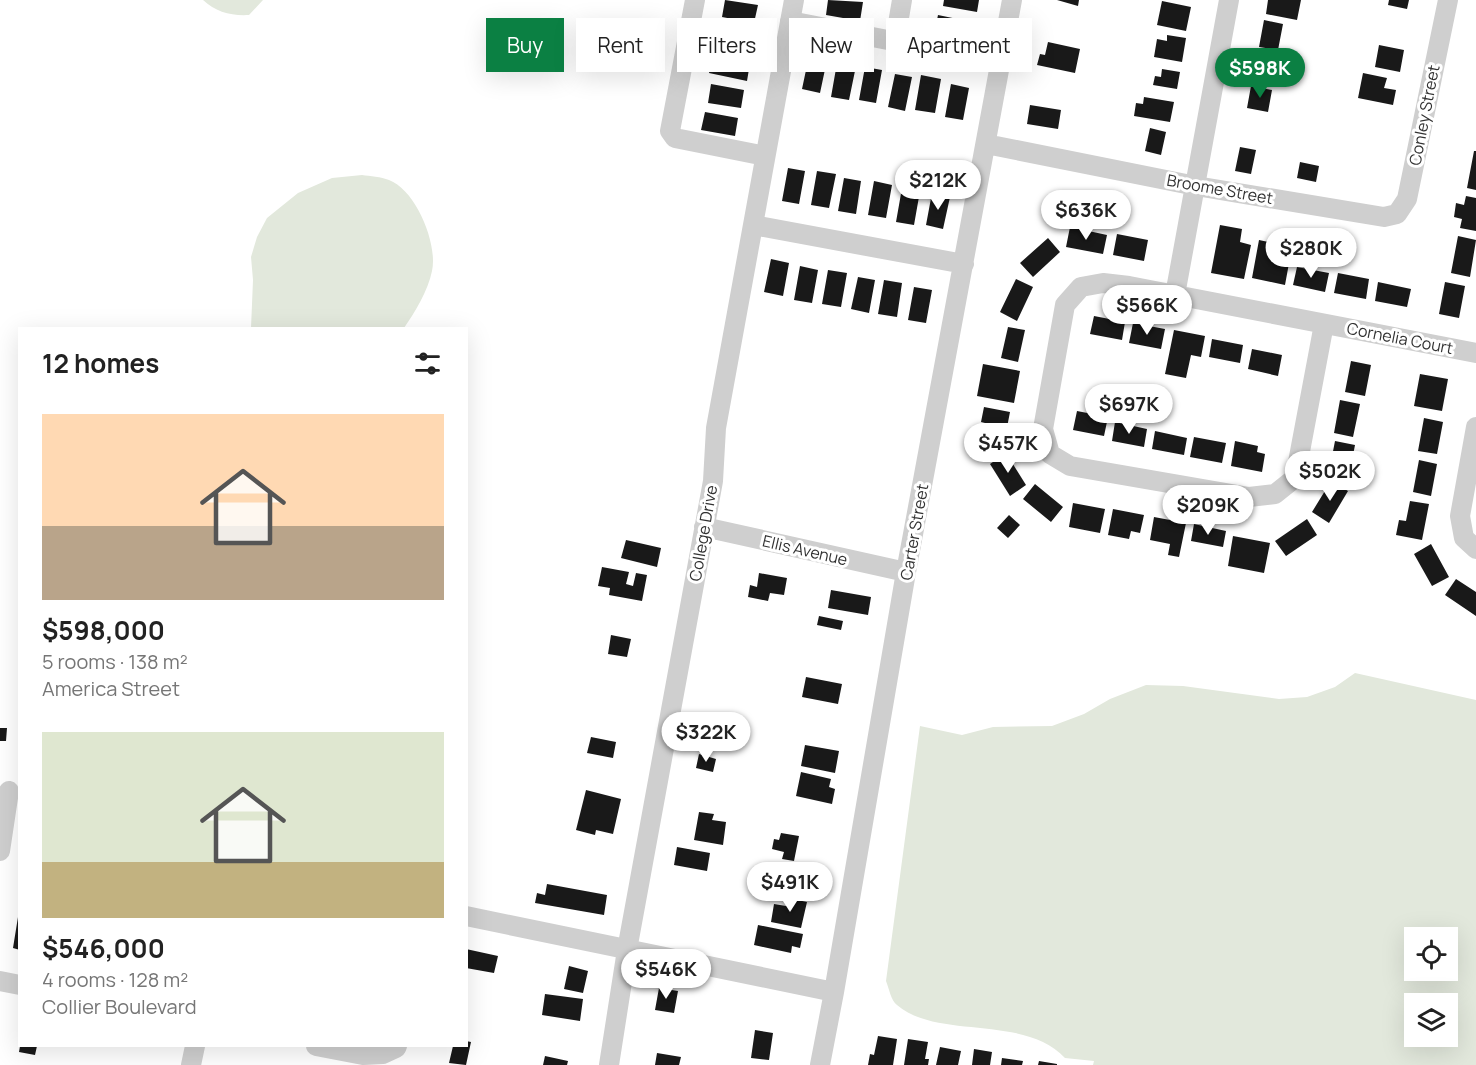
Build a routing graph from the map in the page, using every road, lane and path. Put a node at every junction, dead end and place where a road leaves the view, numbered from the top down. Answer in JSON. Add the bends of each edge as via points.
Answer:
{"nodes":[{"id":1,"x":695,"y":0,"type":"edge"},
{"id":2,"x":794,"y":0,"type":"edge"},
{"id":3,"x":902,"y":0,"type":"edge"},
{"id":4,"x":1012,"y":0,"type":"edge"},
{"id":5,"x":1229,"y":0,"type":"edge"},
{"id":6,"x":1448,"y":0,"type":"edge"},
{"id":7,"x":791,"y":18,"type":"edge"},
{"id":8,"x":899,"y":18,"type":"edge"},
{"id":9,"x":1009,"y":18,"type":"edge"},
{"id":10,"x":789,"y":26,"type":"edge"},
{"id":11,"x":999,"y":72,"type":"edge"},
{"id":12,"x":986,"y":144,"type":"junction"},
{"id":13,"x":765,"y":156,"type":"junction"},
{"id":14,"x":1196,"y":186,"type":"junction"},
{"id":15,"x":1384,"y":217,"type":"joint"},
{"id":16,"x":753,"y":225,"type":"junction"},
{"id":17,"x":964,"y":264,"type":"junction"},
{"id":18,"x":1175,"y":295,"type":"junction"},
{"id":19,"x":1324,"y":324,"type":"junction"},
{"id":20,"x":1476,"y":353,"type":"edge"},
{"id":21,"x":1476,"y":427,"type":"edge"},
{"id":22,"x":704,"y":527,"type":"junction"},
{"id":23,"x":1476,"y":549,"type":"edge"},
{"id":24,"x":906,"y":572,"type":"junction"},
{"id":25,"x":9,"y":791,"type":"dead end"},
{"id":26,"x":2,"y":821,"type":"edge"},
{"id":27,"x":0,"y":850,"type":"edge"},
{"id":28,"x":468,"y":916,"type":"edge"},
{"id":29,"x":627,"y":950,"type":"junction"},
{"id":30,"x":0,"y":981,"type":"edge"},
{"id":31,"x":18,"y":985,"type":"edge"},
{"id":32,"x":834,"y":992,"type":"junction"},
{"id":33,"x":195,"y":1047,"type":"edge"},
{"id":34,"x":321,"y":1047,"type":"edge"},
{"id":35,"x":396,"y":1053,"type":"edge"},
{"id":36,"x":191,"y":1065,"type":"edge"},
{"id":37,"x":609,"y":1065,"type":"edge"},
{"id":38,"x":820,"y":1065,"type":"edge"}],
"edges":[{"from":1,"to":13,"type":"street","via":[[670,131],[675,138]]},
{"from":2,"to":7,"type":"street","name":"College Drive"},
{"from":3,"to":8,"type":"street"},
{"from":4,"to":9,"type":"street","name":"Carter Street"},
{"from":5,"to":14,"type":"street"},
{"from":6,"to":15,"type":"street","name":"Conley Street","via":[[1407,199],[1397,214]]},
{"from":10,"to":13,"type":"street","name":"College Drive"},
{"from":11,"to":12,"type":"street","name":"Carter Street"},
{"from":12,"to":14,"type":"street","name":"Broome Street"},
{"from":12,"to":17,"type":"street","name":"Carter Street"},
{"from":13,"to":16,"type":"street","name":"College Drive"},
{"from":14,"to":15,"type":"street","name":"Broome Street"},
{"from":14,"to":18,"type":"street"},
{"from":16,"to":17,"type":"street"},
{"from":16,"to":22,"type":"street","name":"College Drive","via":[[716,428]]},
{"from":17,"to":24,"type":"street","name":"Carter Street"},
{"from":18,"to":19,"type":"street","name":"Cornelia Court"},
{"from":18,"to":19,"type":"street","name":"Cornelia Court","via":[[1103,283],[1081,287],[1065,305],[1043,429],[1050,454],[1070,466],[1249,498],[1275,494],[1295,478]]},
{"from":19,"to":20,"type":"street","name":"Cornelia Court"},
{"from":21,"to":23,"type":"street","via":[[1460,516],[1464,538]]},
{"from":22,"to":24,"type":"street","name":"Ellis Avenue"},
{"from":22,"to":29,"type":"street","name":"College Drive"},
{"from":24,"to":32,"type":"street","name":"Carter Street"},
{"from":25,"to":26,"type":"street"},
{"from":26,"to":27,"type":"street"},
{"from":28,"to":29,"type":"street"},
{"from":29,"to":32,"type":"street"},
{"from":29,"to":37,"type":"street","name":"College Drive"},
{"from":30,"to":31,"type":"street"},
{"from":32,"to":38,"type":"street","name":"Carter Street"},
{"from":33,"to":36,"type":"street"},
{"from":34,"to":35,"type":"street","via":[[363,1055]]}]}
